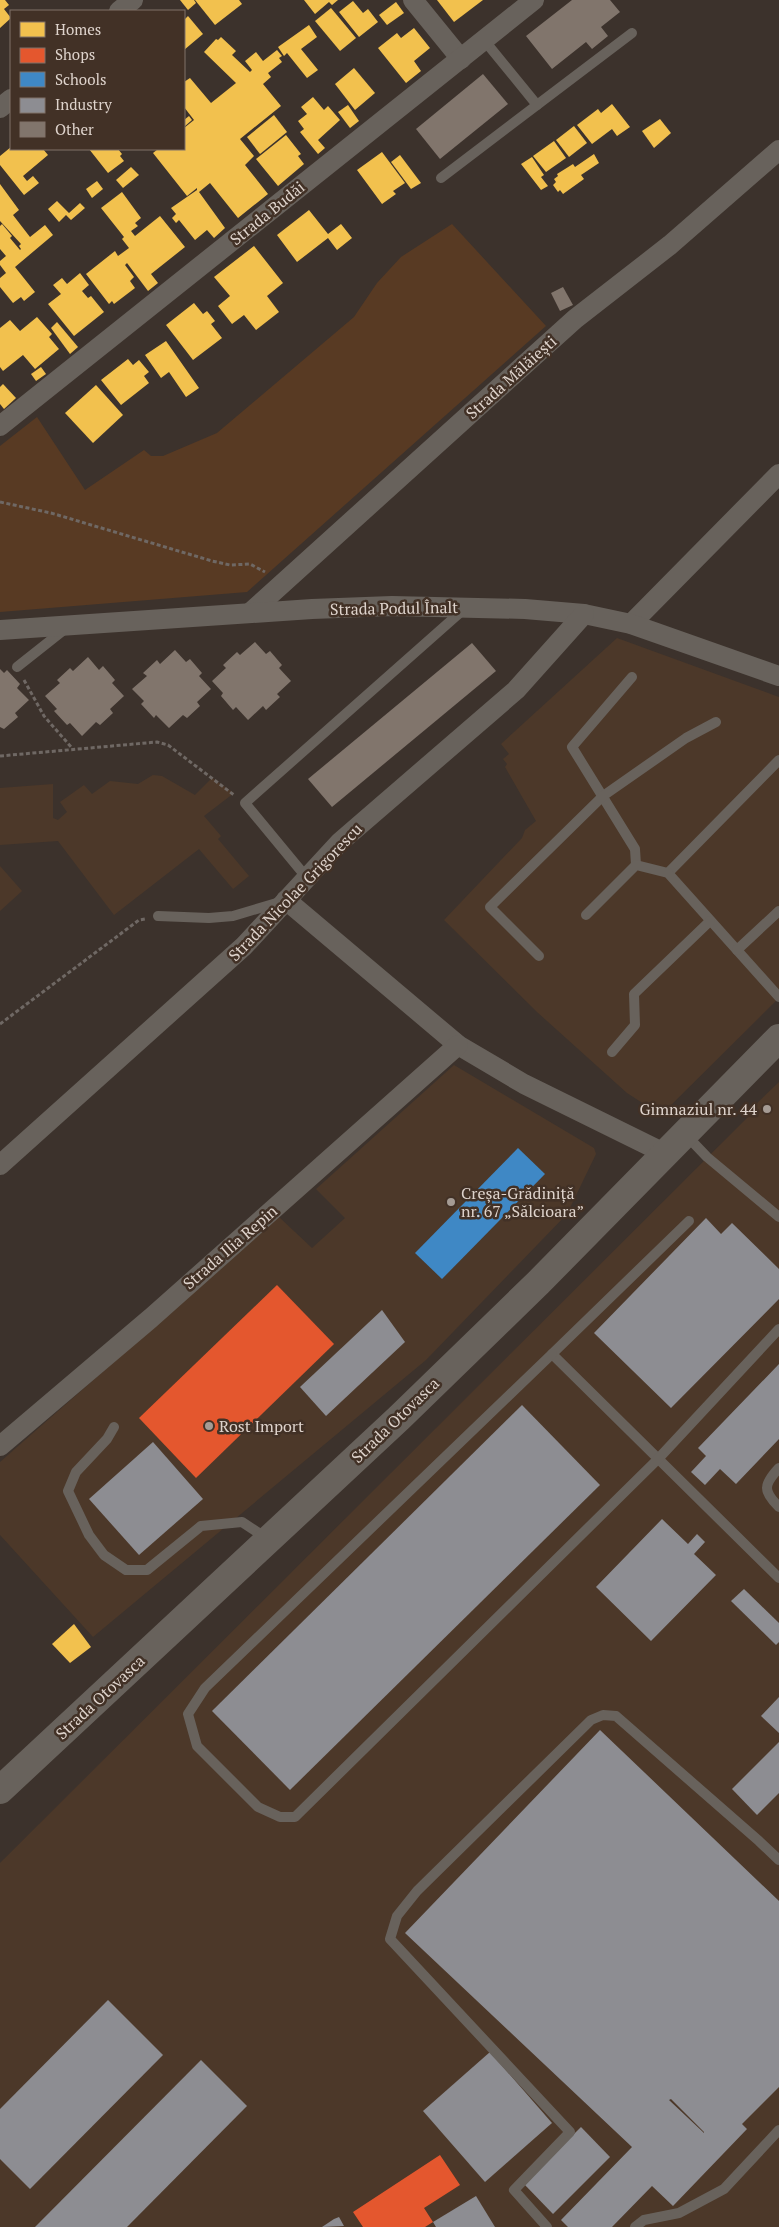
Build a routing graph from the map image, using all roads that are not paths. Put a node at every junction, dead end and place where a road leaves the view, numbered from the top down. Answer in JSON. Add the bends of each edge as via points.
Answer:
{"nodes":[{"id":1,"x":133,"y":0,"type":"edge"},
{"id":2,"x":414,"y":0,"type":"edge"},
{"id":3,"x":534,"y":0,"type":"edge"},
{"id":4,"x":120,"y":10,"type":"edge"},
{"id":5,"x":632,"y":33,"type":"dead end"},
{"id":6,"x":484,"y":40,"type":"junction"},
{"id":7,"x":461,"y":59,"type":"junction"},
{"id":8,"x":10,"y":100,"type":"edge"},
{"id":9,"x":537,"y":105,"type":"junction"},
{"id":10,"x":0,"y":108,"type":"edge"},
{"id":11,"x":779,"y":150,"type":"edge"},
{"id":12,"x":441,"y":178,"type":"dead end"},
{"id":13,"x":0,"y":426,"type":"edge"},
{"id":14,"x":779,"y":474,"type":"edge"},
{"id":15,"x":466,"y":607,"type":"junction"},
{"id":16,"x":251,"y":612,"type":"junction"},
{"id":17,"x":584,"y":614,"type":"junction"},
{"id":18,"x":631,"y":624,"type":"junction"},
{"id":19,"x":70,"y":625,"type":"junction"},
{"id":20,"x":0,"y":630,"type":"edge"},
{"id":21,"x":17,"y":667,"type":"road end"},
{"id":22,"x":779,"y":676,"type":"edge"},
{"id":23,"x":632,"y":677,"type":"dead end"},
{"id":24,"x":716,"y":722,"type":"dead end"},
{"id":25,"x":779,"y":760,"type":"edge"},
{"id":26,"x":603,"y":796,"type":"junction"},
{"id":27,"x":636,"y":865,"type":"junction"},
{"id":28,"x":668,"y":873,"type":"junction"},
{"id":29,"x":307,"y":878,"type":"junction"},
{"id":30,"x":286,"y":900,"type":"junction"},
{"id":31,"x":779,"y":911,"type":"edge"},
{"id":32,"x":586,"y":915,"type":"dead end"},
{"id":33,"x":158,"y":916,"type":"road end"},
{"id":34,"x":710,"y":921,"type":"junction"},
{"id":35,"x":736,"y":950,"type":"junction"},
{"id":36,"x":539,"y":956,"type":"dead end"},
{"id":37,"x":779,"y":997,"type":"edge"},
{"id":38,"x":779,"y":1038,"type":"edge"},
{"id":39,"x":458,"y":1045,"type":"junction"},
{"id":40,"x":612,"y":1052,"type":"dead end"},
{"id":41,"x":684,"y":1133,"type":"junction"},
{"id":42,"x":664,"y":1153,"type":"junction"},
{"id":43,"x":0,"y":1165,"type":"edge"},
{"id":44,"x":779,"y":1217,"type":"edge"},
{"id":45,"x":690,"y":1221,"type":"dead end"},
{"id":46,"x":779,"y":1329,"type":"edge"},
{"id":47,"x":552,"y":1354,"type":"junction"},
{"id":48,"x":114,"y":1427,"type":"dead end"},
{"id":49,"x":0,"y":1446,"type":"edge"},
{"id":50,"x":658,"y":1458,"type":"junction"},
{"id":51,"x":779,"y":1468,"type":"edge"},
{"id":52,"x":779,"y":1507,"type":"edge"},
{"id":53,"x":269,"y":1540,"type":"junction"},
{"id":54,"x":779,"y":1578,"type":"edge"},
{"id":55,"x":0,"y":1790,"type":"edge"},
{"id":56,"x":779,"y":1860,"type":"edge"},
{"id":57,"x":779,"y":2130,"type":"edge"},
{"id":58,"x":547,"y":2227,"type":"edge"},
{"id":59,"x":635,"y":2227,"type":"edge"}],
"edges":[{"from":1,"to":4,"type":"street"},
{"from":2,"to":7,"type":"street"},
{"from":3,"to":6,"type":"street","name":"Strada Budăi"},
{"from":5,"to":9,"type":"lane"},
{"from":6,"to":7,"type":"street","name":"Strada Budăi"},
{"from":6,"to":9,"type":"lane"},
{"from":7,"to":13,"type":"street","name":"Strada Budăi"},
{"from":8,"to":10,"type":"street"},
{"from":9,"to":12,"type":"lane"},
{"from":11,"to":16,"type":"street","name":"Strada Mălăiești","via":[[670,245],[575,319]]},
{"from":14,"to":18,"type":"street"},
{"from":15,"to":16,"type":"street","name":"Strada Podul Înalt","via":[[392,606]]},
{"from":15,"to":17,"type":"street","name":"Strada Podul Înalt"},
{"from":15,"to":29,"type":"lane","via":[[245,803]]},
{"from":16,"to":19,"type":"street","name":"Strada Podul Înalt"},
{"from":17,"to":18,"type":"street","name":"Strada Podul Înalt"},
{"from":17,"to":29,"type":"street","name":"Strada Nicolae Grigorescu","via":[[516,690],[340,842]]},
{"from":18,"to":22,"type":"street","name":"Strada Podul Înalt"},
{"from":19,"to":20,"type":"street","name":"Strada Podul Înalt"},
{"from":19,"to":21,"type":"lane"},
{"from":23,"to":26,"type":"lane","via":[[572,747]]},
{"from":24,"to":26,"type":"lane","via":[[686,738]]},
{"from":25,"to":28,"type":"lane"},
{"from":26,"to":27,"type":"lane","via":[[635,849]]},
{"from":26,"to":36,"type":"lane","via":[[490,908]]},
{"from":27,"to":28,"type":"lane"},
{"from":27,"to":32,"type":"lane"},
{"from":28,"to":34,"type":"lane"},
{"from":29,"to":30,"type":"street","name":"Strada Nicolae Grigorescu"},
{"from":30,"to":33,"type":"lane","via":[[233,916]]},
{"from":30,"to":39,"type":"street"},
{"from":30,"to":43,"type":"street","name":"Strada Nicolae Grigorescu","via":[[244,946]]},
{"from":31,"to":35,"type":"lane"},
{"from":34,"to":35,"type":"lane"},
{"from":34,"to":40,"type":"lane","via":[[634,994],[635,1025]]},
{"from":35,"to":37,"type":"lane"},
{"from":38,"to":41,"type":"street","name":"Strada Otovasca"},
{"from":39,"to":42,"type":"street","via":[[524,1084]]},
{"from":39,"to":49,"type":"street","name":"Strada Ilia Repin","via":[[150,1318]]},
{"from":41,"to":42,"type":"street","name":"Strada Otovasca"},
{"from":41,"to":44,"type":"lane","via":[[707,1157]]},
{"from":42,"to":53,"type":"street","name":"Strada Otovasca","via":[[532,1289]]},
{"from":45,"to":47,"type":"lane"},
{"from":46,"to":50,"type":"lane"},
{"from":47,"to":50,"type":"lane"},
{"from":47,"to":50,"type":"lane","via":[[205,1688],[188,1714],[197,1746],[251,1800],[280,1816],[295,1817]]},
{"from":48,"to":53,"type":"lane","via":[[76,1472],[68,1491],[89,1535],[104,1555],[126,1570],[147,1570],[201,1526],[242,1522]]},
{"from":50,"to":54,"type":"lane"},
{"from":51,"to":52,"type":"lane","via":[[766,1486],[768,1496]]},
{"from":53,"to":55,"type":"street","name":"Strada Otovasca"},
{"from":56,"to":58,"type":"lane","via":[[616,1716],[603,1715],[591,1720],[490,1817],[417,1891],[397,1916],[390,1939],[570,2132],[514,2190]]},
{"from":57,"to":59,"type":"lane","via":[[724,2189],[679,2213],[644,2220]]}]}
